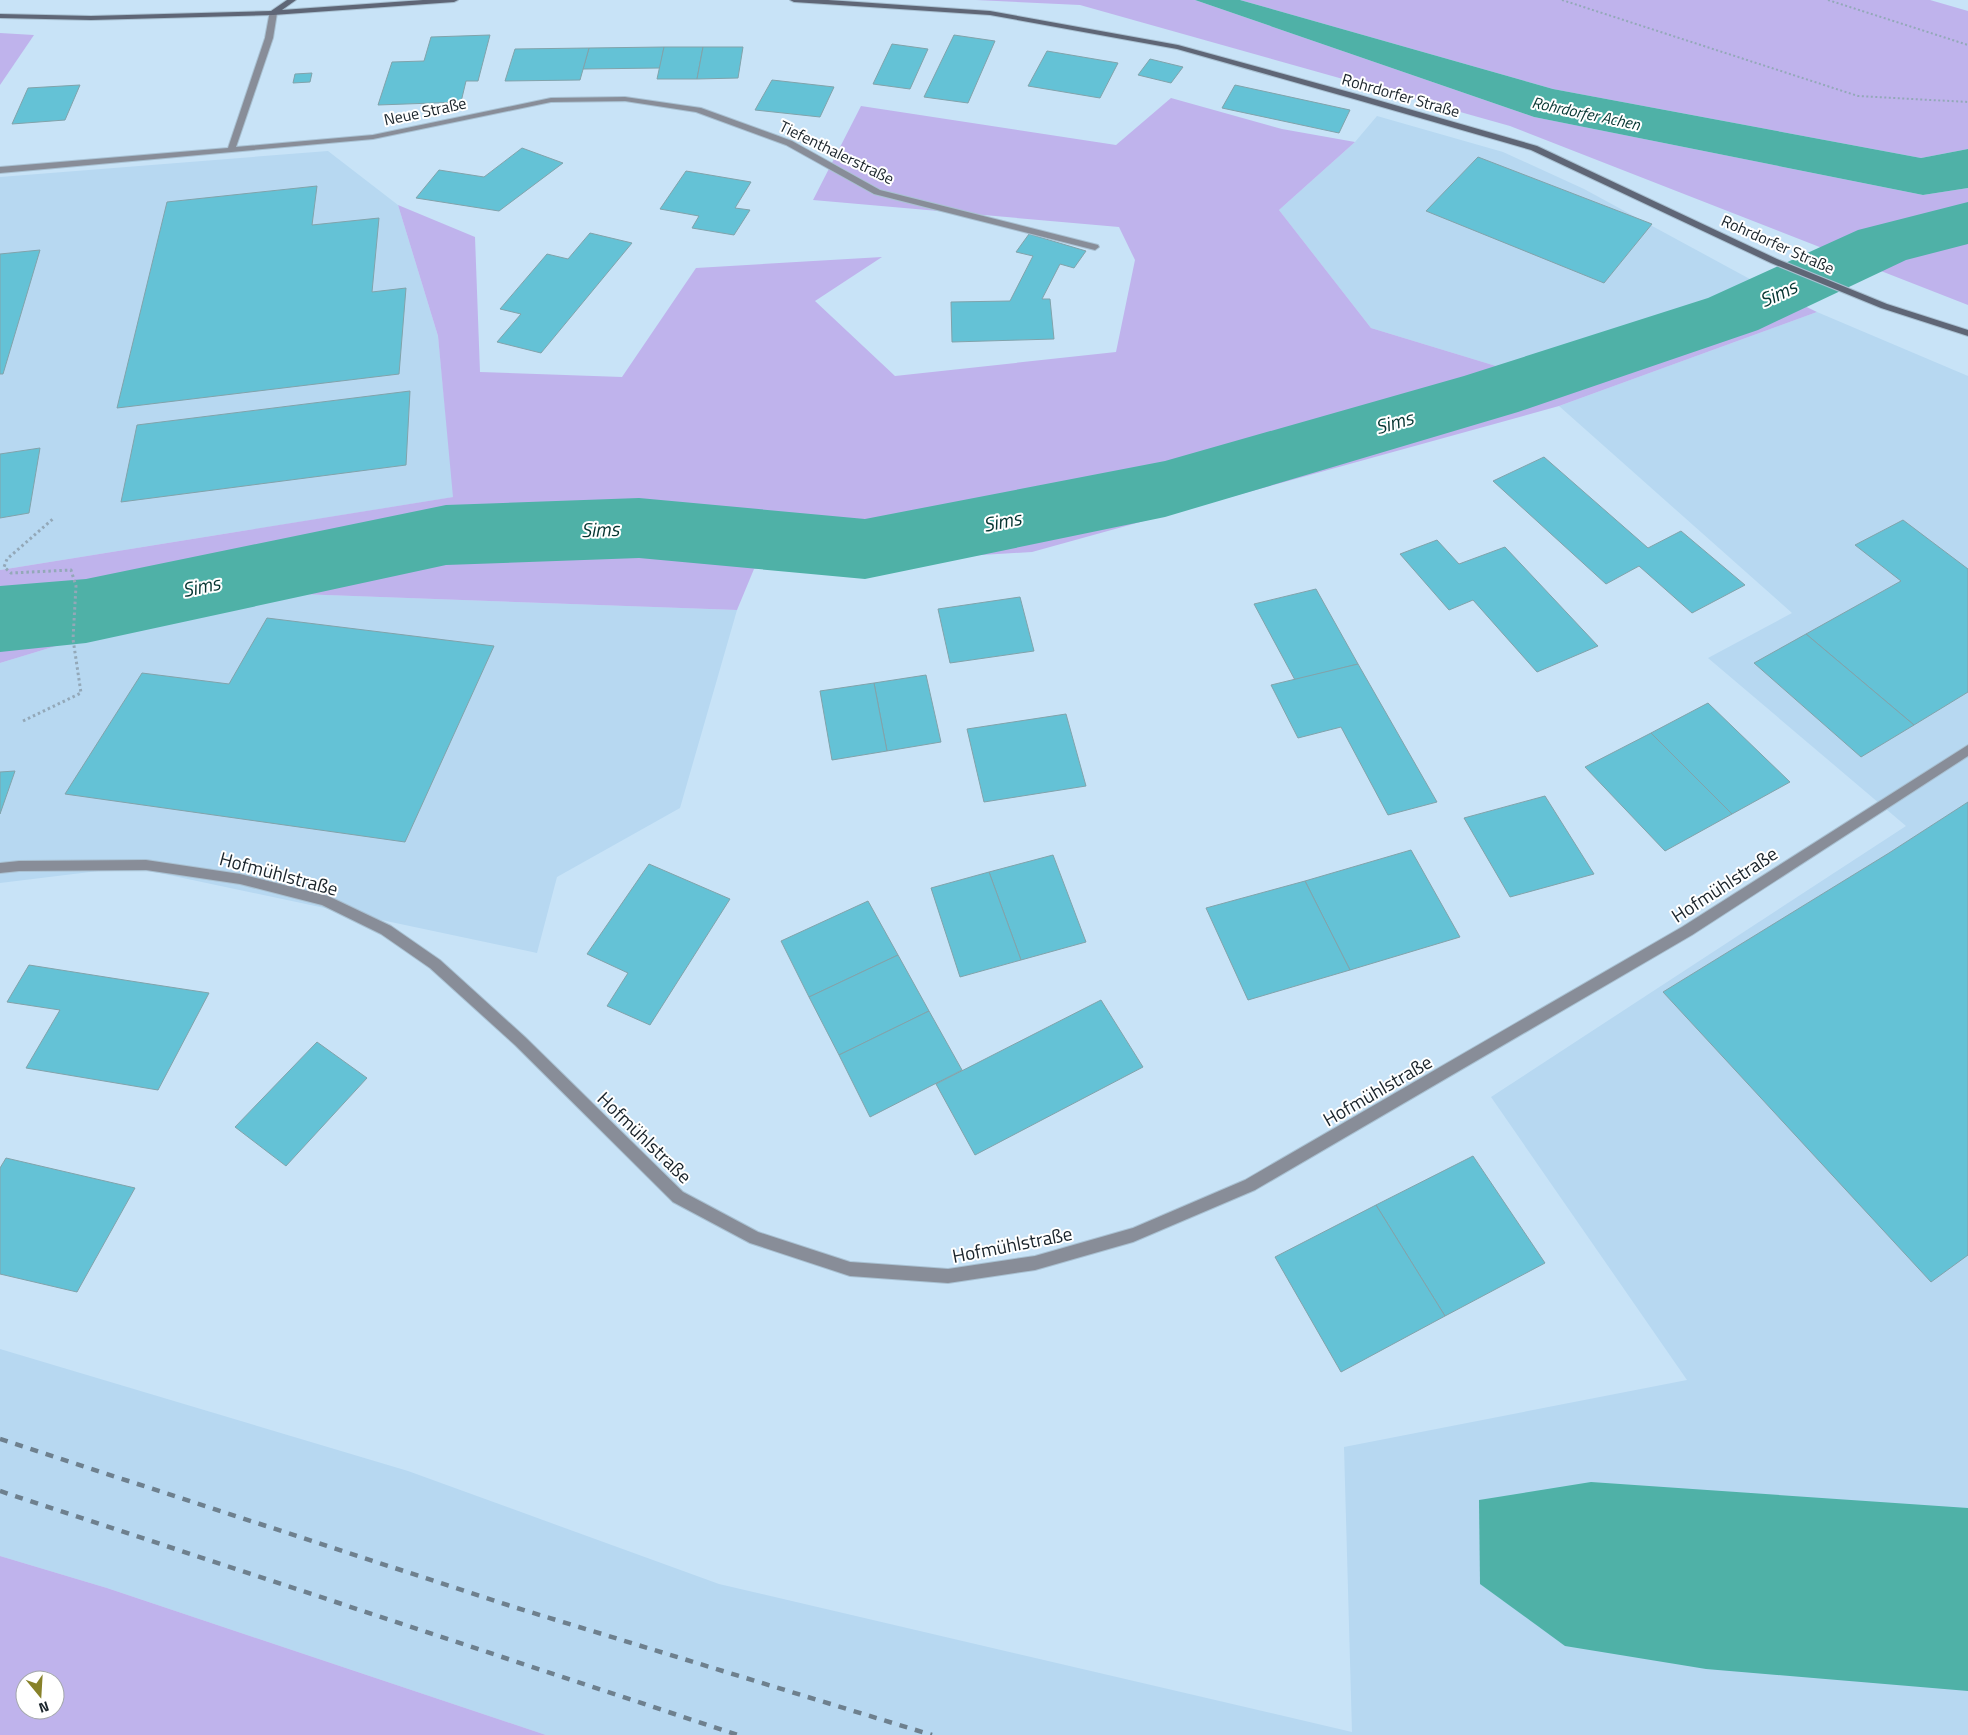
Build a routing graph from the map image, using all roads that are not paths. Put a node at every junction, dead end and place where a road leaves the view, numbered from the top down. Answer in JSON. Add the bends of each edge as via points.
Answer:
{"nodes":[{"id":1,"x":274,"y":0,"type":"edge"},
{"id":2,"x":292,"y":0,"type":"edge"},
{"id":3,"x":454,"y":0,"type":"edge"},
{"id":4,"x":794,"y":0,"type":"edge"},
{"id":5,"x":273,"y":13,"type":"junction"},
{"id":6,"x":0,"y":16,"type":"edge"},
{"id":7,"x":625,"y":99,"type":"joint"},
{"id":8,"x":231,"y":151,"type":"junction"},
{"id":9,"x":0,"y":170,"type":"edge"},
{"id":10,"x":1095,"y":247,"type":"dead end"},
{"id":11,"x":1968,"y":333,"type":"edge"},
{"id":12,"x":1968,"y":750,"type":"edge"},
{"id":13,"x":0,"y":868,"type":"edge"}],
"edges":[{"from":1,"to":5,"type":"main road"},
{"from":2,"to":5,"type":"main road"},
{"from":3,"to":5,"type":"main road"},
{"from":4,"to":11,"type":"main road","name":"Rohrdorfer Straße","via":[[990,14],[1178,47],[1534,148],[1774,260],[1884,306]]},
{"from":5,"to":6,"type":"main road","via":[[91,18]]},
{"from":5,"to":8,"type":"street","via":[[269,38]]},
{"from":7,"to":8,"type":"street","name":"Neue Straße","via":[[551,100],[373,137]]},
{"from":7,"to":10,"type":"street","name":"Tiefenthalerstraße","via":[[698,110],[789,143],[877,192]]},
{"from":8,"to":9,"type":"street","name":"Neue Straße"},
{"from":12,"to":13,"type":"street","name":"Hofmühlstraße","via":[[1687,931],[1250,1185],[1134,1235],[1035,1263],[948,1276],[850,1269],[754,1238],[678,1197],[520,1041],[435,964],[386,930],[324,900],[240,879],[146,865]]}]}
